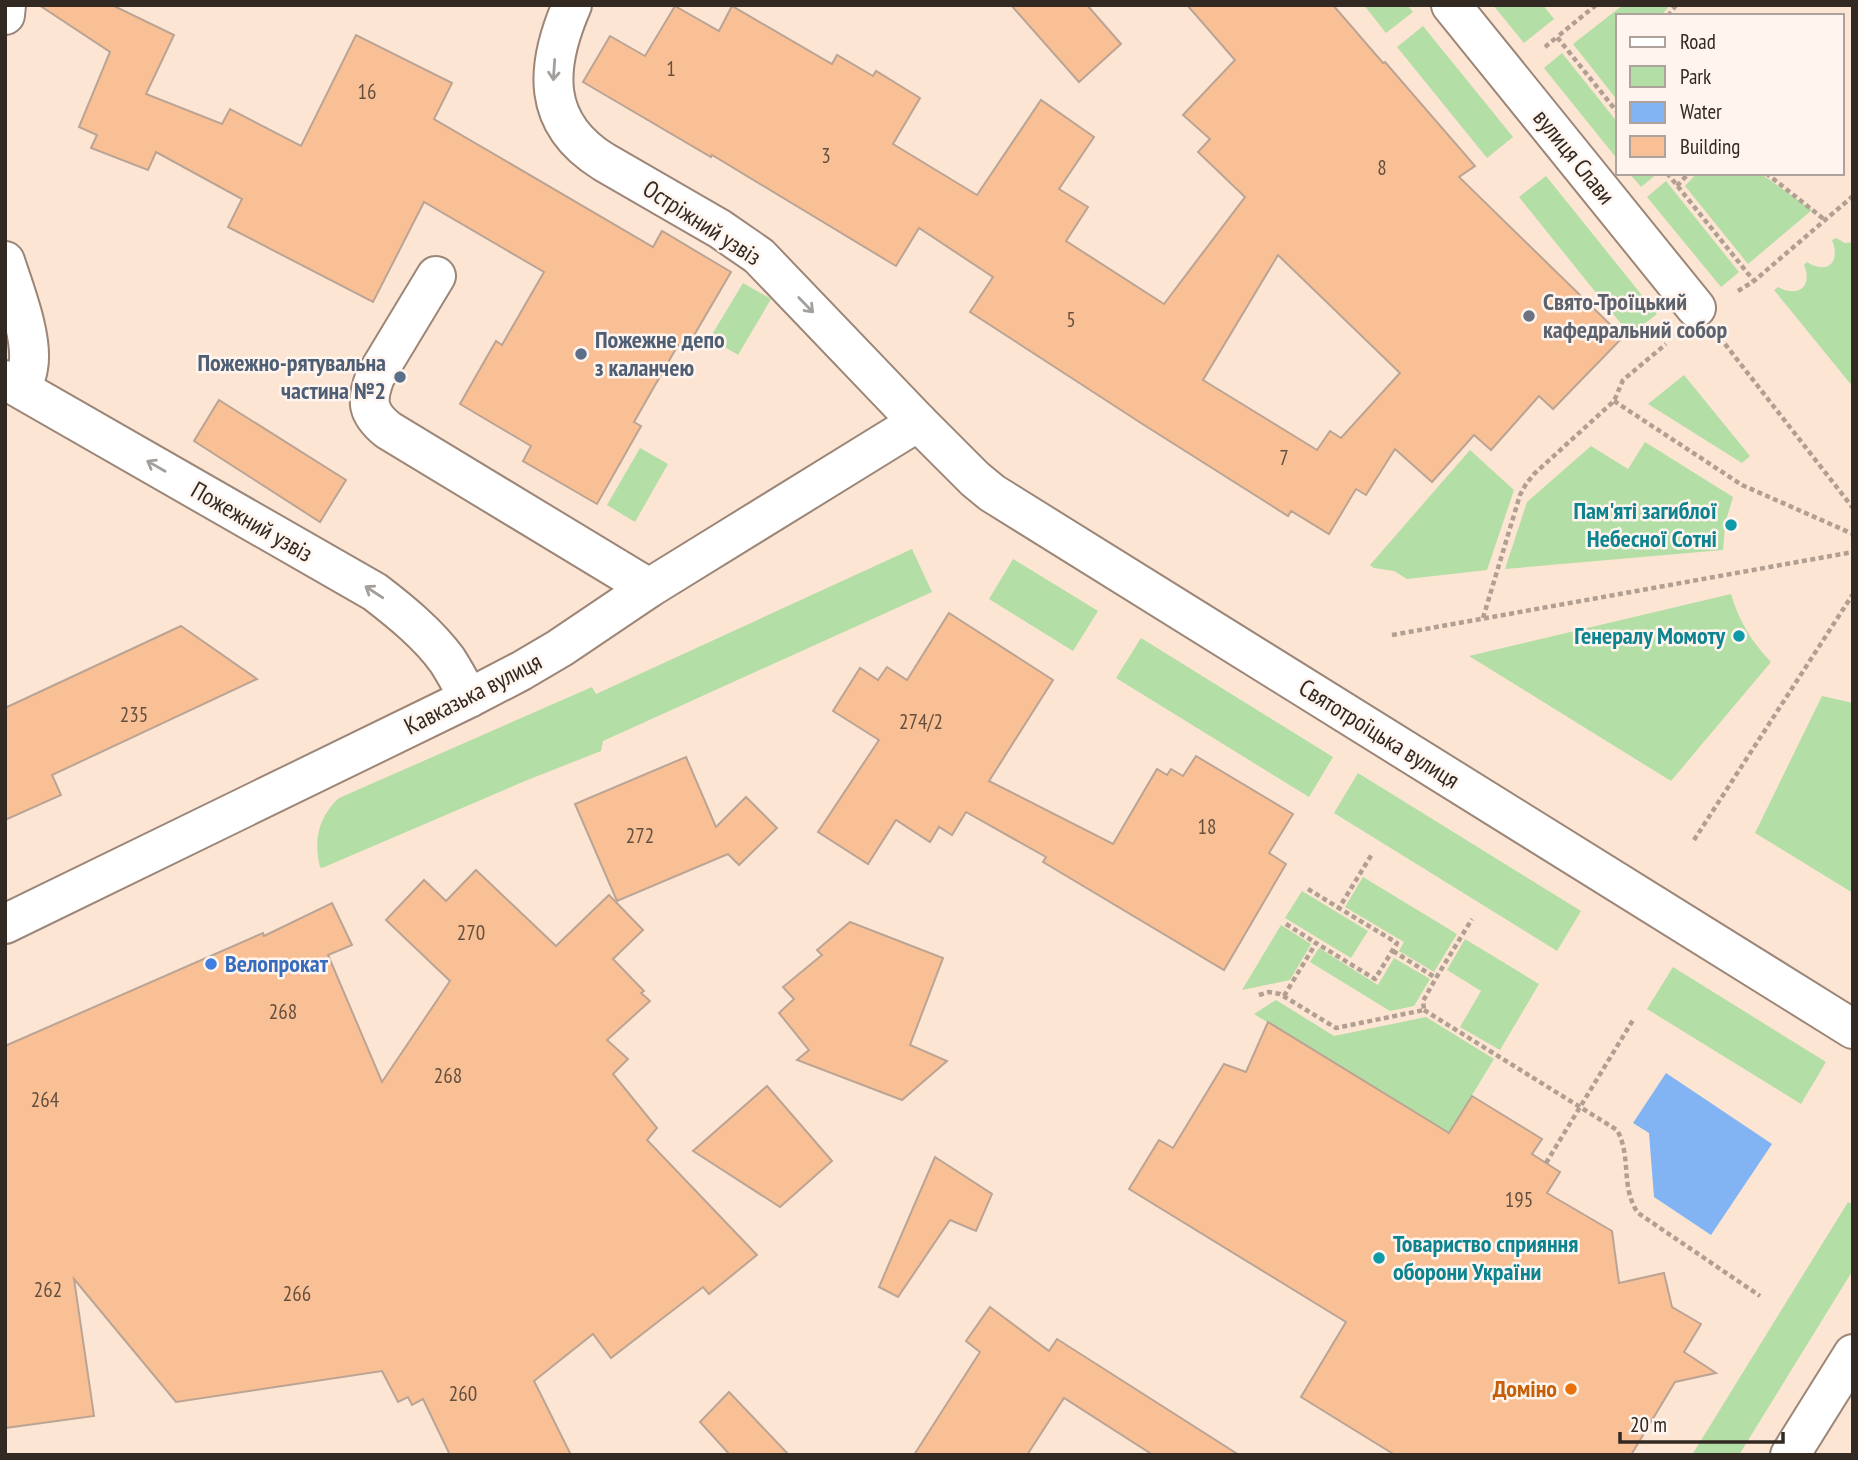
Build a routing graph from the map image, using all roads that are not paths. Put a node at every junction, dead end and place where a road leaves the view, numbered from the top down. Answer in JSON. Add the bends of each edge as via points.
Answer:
{"nodes":[{"id":1,"x":6,"y":5,"type":"edge"},
{"id":2,"x":572,"y":5,"type":"edge"},
{"id":3,"x":1451,"y":5,"type":"edge"},
{"id":4,"x":5,"y":15,"type":"edge"},
{"id":5,"x":5,"y":261,"type":"edge"},
{"id":6,"x":436,"y":275,"type":"dead end"},
{"id":7,"x":1699,"y":311,"type":"road end"},
{"id":8,"x":13,"y":385,"type":"edge"},
{"id":9,"x":918,"y":422,"type":"junction"},
{"id":10,"x":649,"y":588,"type":"junction"},
{"id":11,"x":469,"y":698,"type":"junction"},
{"id":12,"x":5,"y":924,"type":"edge"},
{"id":13,"x":1853,"y":1029,"type":"edge"},
{"id":14,"x":1853,"y":1354,"type":"edge"},
{"id":15,"x":1790,"y":1455,"type":"edge"}],
"edges":[{"from":1,"to":4,"type":"street"},
{"from":2,"to":9,"type":"street","name":"Остріжний узвіз","one_way":true,"via":[[556,49],[553,84],[561,116],[579,143],[759,256]]},
{"from":3,"to":7,"type":"street","name":"вулиця Слави"},
{"from":5,"to":8,"type":"street","via":[[20,309],[29,366]]},
{"from":6,"to":10,"type":"street","via":[[375,377],[369,407],[377,421]]},
{"from":11,"to":8,"type":"street","name":"Пожежний узвіз","one_way":true,"via":[[448,662],[425,636],[375,592]]},
{"from":9,"to":10,"type":"street","name":"Кавказька вулиця"},
{"from":9,"to":13,"type":"street","name":"Святотроїцька вулиця","via":[[992,494]]},
{"from":10,"to":11,"type":"street","name":"Кавказька вулиця","via":[[560,648]]},
{"from":11,"to":12,"type":"street","name":"Кавказька вулиця"},
{"from":14,"to":15,"type":"street"}]}
